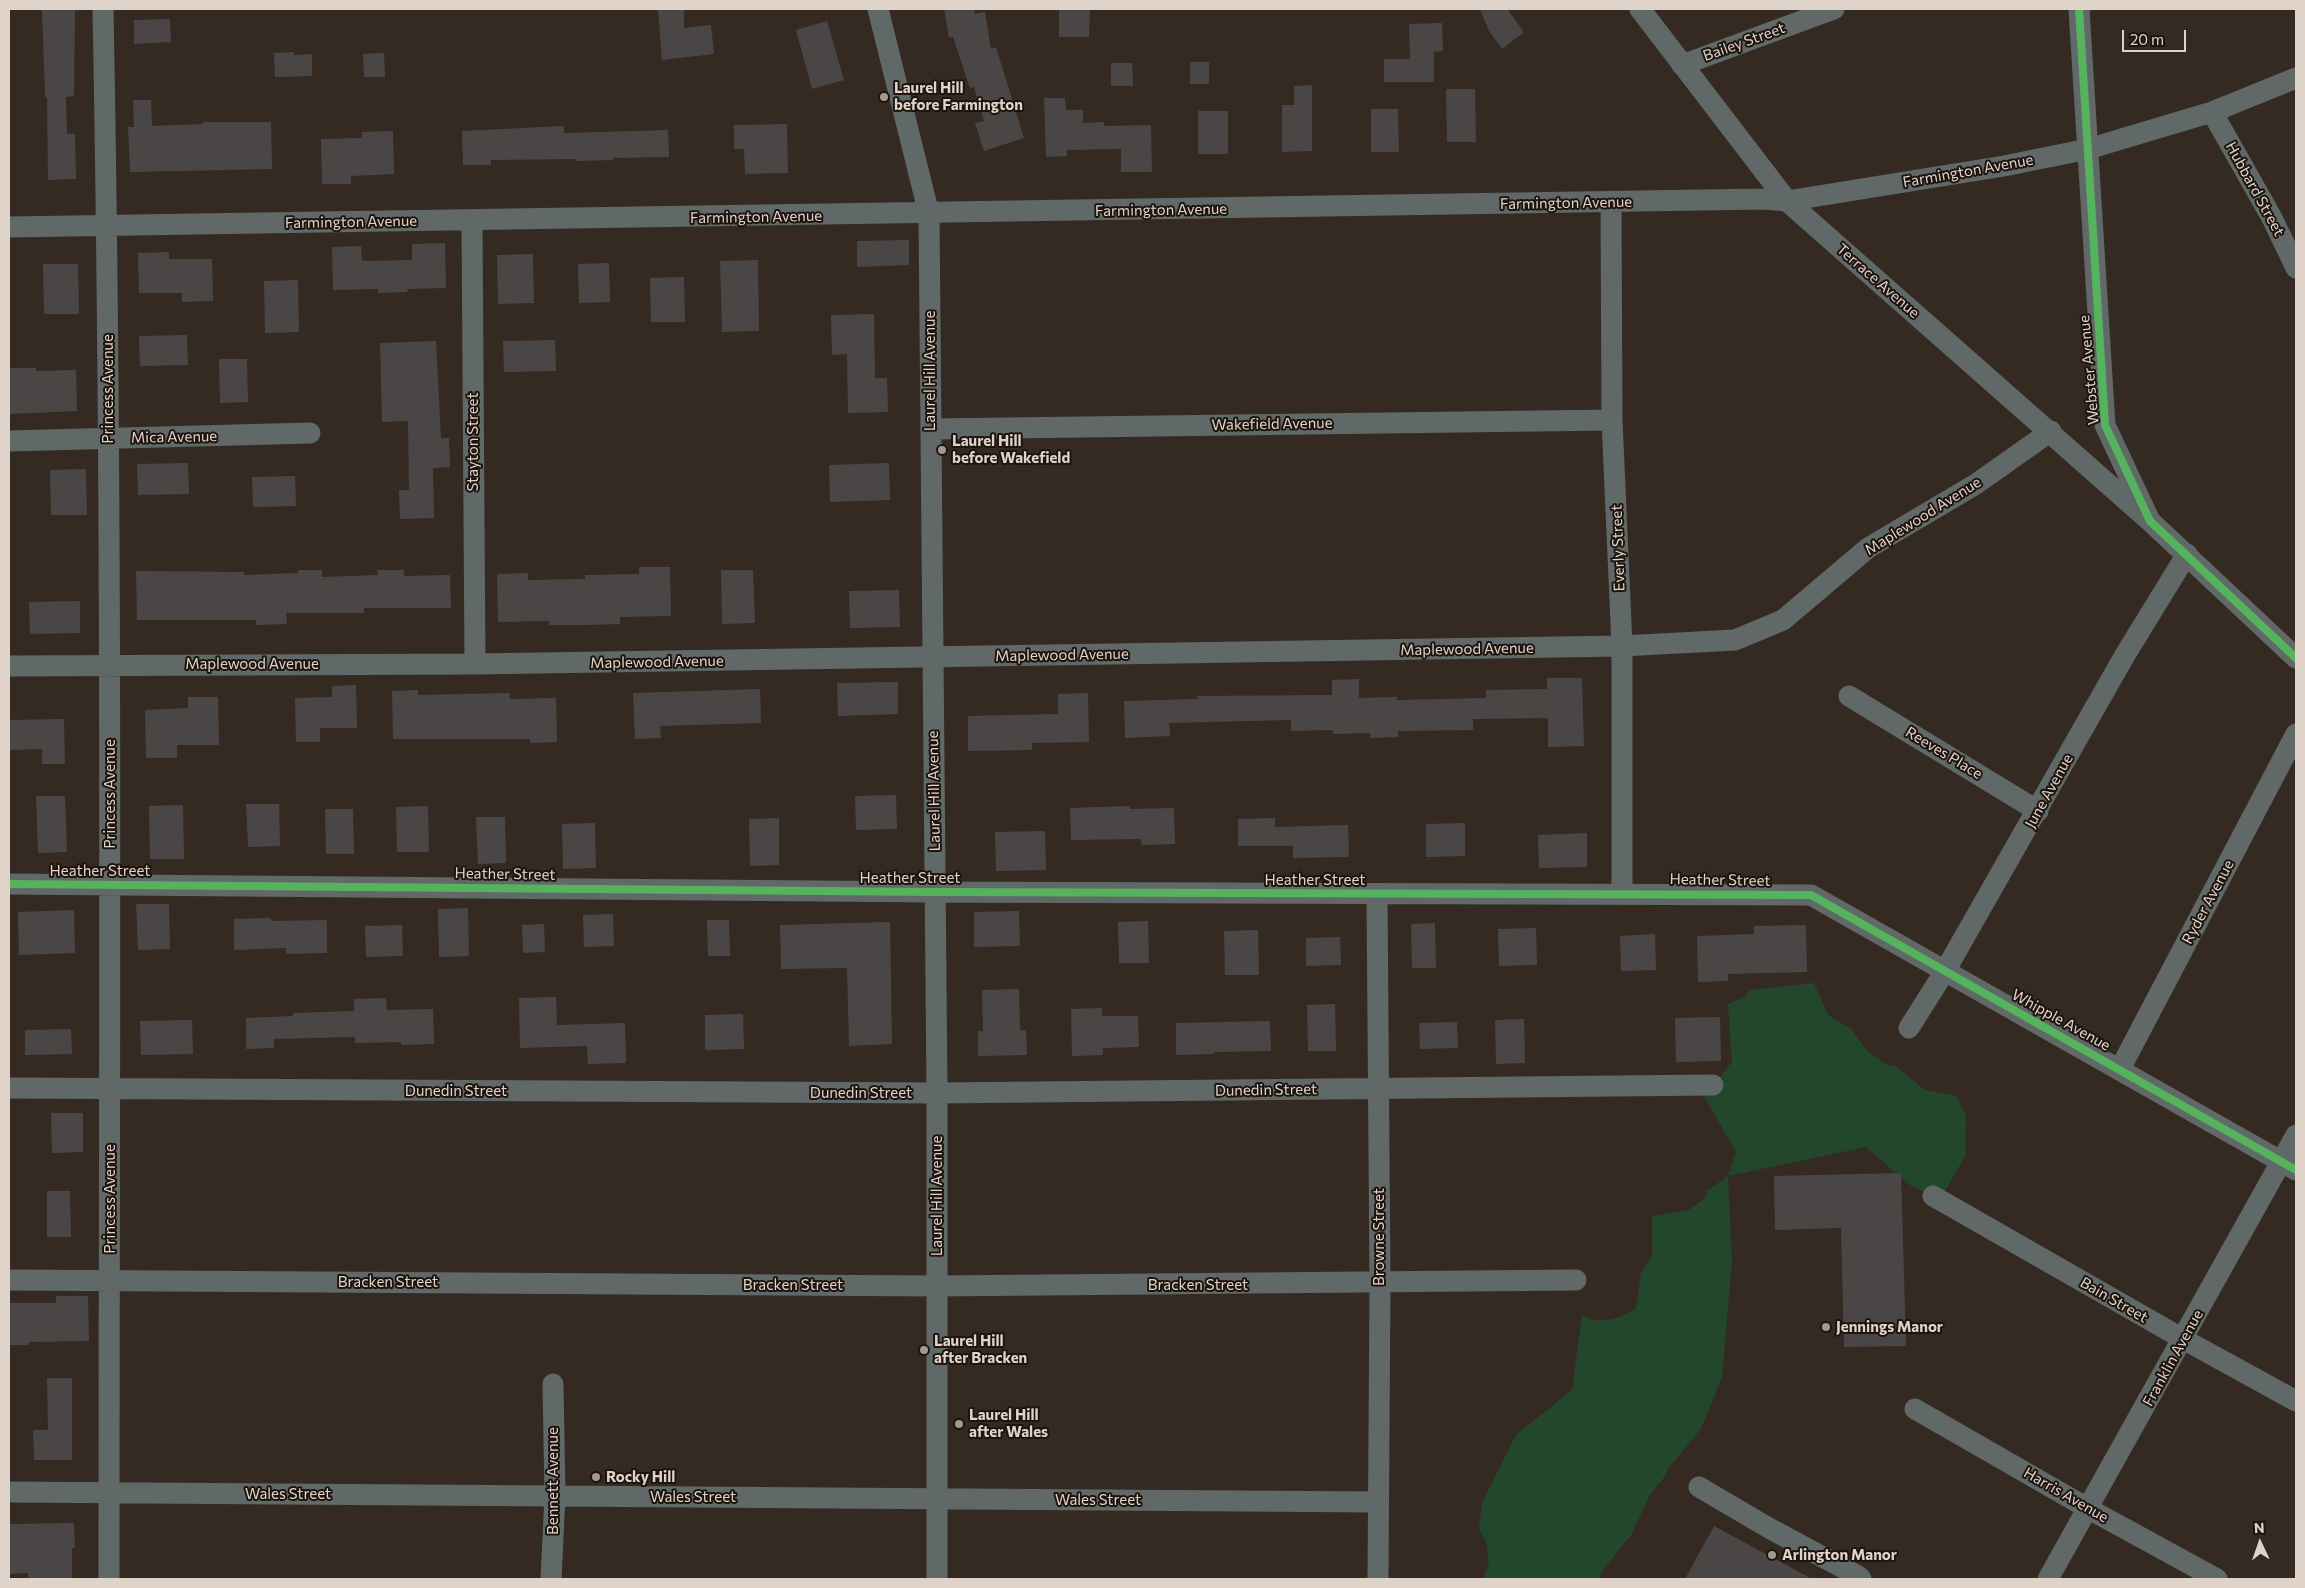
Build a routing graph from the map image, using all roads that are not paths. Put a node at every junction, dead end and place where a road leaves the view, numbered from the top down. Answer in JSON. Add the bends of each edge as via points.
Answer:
{"nodes":[{"id":1,"x":103,"y":9,"type":"edge"},
{"id":2,"x":878,"y":9,"type":"edge"},
{"id":3,"x":1640,"y":9,"type":"edge"},
{"id":4,"x":1834,"y":9,"type":"edge"},
{"id":5,"x":2079,"y":9,"type":"edge"},
{"id":6,"x":1682,"y":65,"type":"junction"},
{"id":7,"x":2296,"y":78,"type":"edge"},
{"id":8,"x":2212,"y":112,"type":"junction"},
{"id":9,"x":2088,"y":149,"type":"junction"},
{"id":10,"x":1786,"y":201,"type":"junction"},
{"id":11,"x":1611,"y":203,"type":"junction"},
{"id":12,"x":929,"y":214,"type":"junction"},
{"id":13,"x":472,"y":221,"type":"junction"},
{"id":14,"x":108,"y":226,"type":"junction"},
{"id":15,"x":9,"y":227,"type":"edge"},
{"id":16,"x":2296,"y":268,"type":"edge"},
{"id":17,"x":1612,"y":420,"type":"junction"},
{"id":18,"x":931,"y":429,"type":"junction"},
{"id":19,"x":2050,"y":431,"type":"junction"},
{"id":20,"x":310,"y":433,"type":"dead end"},
{"id":21,"x":109,"y":438,"type":"junction"},
{"id":22,"x":9,"y":442,"type":"edge"},
{"id":23,"x":2150,"y":521,"type":"junction"},
{"id":24,"x":2186,"y":554,"type":"junction"},
{"id":25,"x":1622,"y":646,"type":"junction"},
{"id":26,"x":2292,"y":647,"type":"edge"},
{"id":27,"x":932,"y":658,"type":"junction"},
{"id":28,"x":110,"y":664,"type":"junction"},
{"id":29,"x":475,"y":664,"type":"junction"},
{"id":30,"x":9,"y":666,"type":"edge"},
{"id":31,"x":1849,"y":696,"type":"dead end"},
{"id":32,"x":2296,"y":734,"type":"edge"},
{"id":33,"x":2038,"y":811,"type":"junction"},
{"id":34,"x":9,"y":884,"type":"edge"},
{"id":35,"x":110,"y":885,"type":"junction"},
{"id":36,"x":935,"y":892,"type":"junction"},
{"id":37,"x":1622,"y":893,"type":"junction"},
{"id":38,"x":1378,"y":894,"type":"junction"},
{"id":39,"x":1812,"y":895,"type":"joint"},
{"id":40,"x":1945,"y":971,"type":"junction"},
{"id":41,"x":1909,"y":1028,"type":"dead end"},
{"id":42,"x":2120,"y":1069,"type":"junction"},
{"id":43,"x":1713,"y":1085,"type":"dead end"},
{"id":44,"x":9,"y":1088,"type":"edge"},
{"id":45,"x":110,"y":1088,"type":"junction"},
{"id":46,"x":1378,"y":1088,"type":"junction"},
{"id":47,"x":937,"y":1094,"type":"junction"},
{"id":48,"x":2296,"y":1135,"type":"edge"},
{"id":49,"x":2289,"y":1166,"type":"edge"},
{"id":50,"x":1934,"y":1196,"type":"dead end"},
{"id":51,"x":9,"y":1280,"type":"edge"},
{"id":52,"x":110,"y":1280,"type":"junction"},
{"id":53,"x":1576,"y":1280,"type":"dead end"},
{"id":54,"x":1380,"y":1283,"type":"junction"},
{"id":55,"x":937,"y":1286,"type":"junction"},
{"id":56,"x":2183,"y":1339,"type":"junction"},
{"id":57,"x":553,"y":1384,"type":"dead end"},
{"id":58,"x":2296,"y":1401,"type":"edge"},
{"id":59,"x":1915,"y":1409,"type":"dead end"},
{"id":60,"x":1699,"y":1487,"type":"dead end"},
{"id":61,"x":9,"y":1492,"type":"edge"},
{"id":62,"x":109,"y":1492,"type":"junction"},
{"id":63,"x":555,"y":1496,"type":"junction"},
{"id":64,"x":938,"y":1499,"type":"junction"},
{"id":65,"x":1378,"y":1502,"type":"junction"},
{"id":66,"x":2089,"y":1509,"type":"junction"},
{"id":67,"x":109,"y":1579,"type":"edge"},
{"id":68,"x":551,"y":1579,"type":"edge"},
{"id":69,"x":937,"y":1579,"type":"edge"},
{"id":70,"x":1378,"y":1579,"type":"edge"},
{"id":71,"x":1861,"y":1579,"type":"edge"},
{"id":72,"x":2048,"y":1579,"type":"edge"},
{"id":73,"x":2217,"y":1579,"type":"edge"}],
"edges":[{"from":1,"to":14,"type":"street","name":"Princess Avenue"},
{"from":2,"to":12,"type":"street","name":"Laurel Hill Avenue"},
{"from":3,"to":6,"type":"street","name":"Terrace Avenue"},
{"from":4,"to":6,"type":"street","name":"Bailey Street"},
{"from":5,"to":9,"type":"street","name":"Webster Avenue"},
{"from":6,"to":10,"type":"street","name":"Terrace Avenue"},
{"from":7,"to":8,"type":"street","name":"Farmington Avenue"},
{"from":8,"to":9,"type":"street","name":"Farmington Avenue"},
{"from":8,"to":16,"type":"street","name":"Hubbard Street","via":[[2272,218]]},
{"from":9,"to":10,"type":"street","name":"Farmington Avenue"},
{"from":9,"to":23,"type":"street","name":"Webster Avenue","via":[[2105,424]]},
{"from":10,"to":11,"type":"street","name":"Farmington Avenue"},
{"from":10,"to":19,"type":"street","name":"Terrace Avenue"},
{"from":11,"to":12,"type":"street","name":"Farmington Avenue"},
{"from":11,"to":17,"type":"street","name":"Everly Street"},
{"from":12,"to":13,"type":"street","name":"Farmington Avenue"},
{"from":12,"to":18,"type":"street","name":"Laurel Hill Avenue"},
{"from":13,"to":14,"type":"street","name":"Farmington Avenue"},
{"from":13,"to":29,"type":"street","name":"Stayton Street"},
{"from":14,"to":15,"type":"street","name":"Farmington Avenue"},
{"from":14,"to":21,"type":"street","name":"Princess Avenue"},
{"from":17,"to":18,"type":"street","name":"Wakefield Avenue"},
{"from":17,"to":25,"type":"street","name":"Everly Street"},
{"from":18,"to":27,"type":"street","name":"Laurel Hill Avenue"},
{"from":19,"to":23,"type":"street","name":"Terrace Avenue"},
{"from":19,"to":25,"type":"street","name":"Maplewood Avenue","via":[[1976,484],[1868,548],[1783,620],[1736,640]]},
{"from":20,"to":21,"type":"street","name":"Mica Avenue"},
{"from":21,"to":22,"type":"street","name":"Mica Avenue"},
{"from":21,"to":28,"type":"street","name":"Princess Avenue"},
{"from":23,"to":24,"type":"street","name":"Webster Avenue"},
{"from":24,"to":26,"type":"street","name":"Webster Avenue"},
{"from":24,"to":33,"type":"street","name":"June Avenue"},
{"from":25,"to":27,"type":"street","name":"Maplewood Avenue"},
{"from":25,"to":37,"type":"street","name":"Everly Street"},
{"from":27,"to":29,"type":"street","name":"Maplewood Avenue"},
{"from":27,"to":36,"type":"street","name":"Laurel Hill Avenue"},
{"from":28,"to":29,"type":"street","name":"Maplewood Avenue"},
{"from":28,"to":30,"type":"street","name":"Maplewood Avenue"},
{"from":28,"to":35,"type":"street","name":"Princess Avenue"},
{"from":31,"to":33,"type":"street","name":"Reeves Place"},
{"from":32,"to":42,"type":"street","name":"Ryder Avenue"},
{"from":33,"to":40,"type":"street","name":"June Avenue"},
{"from":34,"to":35,"type":"street","name":"Heather Street"},
{"from":35,"to":36,"type":"street","name":"Heather Street"},
{"from":35,"to":45,"type":"street","name":"Princess Avenue"},
{"from":36,"to":38,"type":"street","name":"Heather Street"},
{"from":36,"to":47,"type":"street","name":"Laurel Hill Avenue"},
{"from":37,"to":38,"type":"street","name":"Heather Street"},
{"from":37,"to":39,"type":"street","name":"Heather Street"},
{"from":38,"to":46,"type":"street","name":"Browne Street"},
{"from":39,"to":40,"type":"street","name":"Whipple Avenue"},
{"from":40,"to":41,"type":"street","name":"June Avenue"},
{"from":40,"to":42,"type":"street","name":"Whipple Avenue"},
{"from":42,"to":49,"type":"street","name":"Whipple Avenue"},
{"from":43,"to":46,"type":"street","name":"Dunedin Street"},
{"from":44,"to":45,"type":"street","name":"Dunedin Street"},
{"from":45,"to":47,"type":"street","name":"Dunedin Street"},
{"from":45,"to":52,"type":"street","name":"Princess Avenue"},
{"from":46,"to":47,"type":"street","name":"Dunedin Street"},
{"from":46,"to":54,"type":"street","name":"Browne Street"},
{"from":47,"to":55,"type":"street","name":"Laurel Hill Avenue"},
{"from":48,"to":49,"type":"street","name":"Franklin Avenue"},
{"from":49,"to":56,"type":"street","name":"Franklin Avenue"},
{"from":50,"to":56,"type":"street","name":"Bain Street"},
{"from":51,"to":52,"type":"street","name":"Bracken Street"},
{"from":52,"to":55,"type":"street","name":"Bracken Street"},
{"from":52,"to":62,"type":"street","name":"Princess Avenue"},
{"from":53,"to":54,"type":"street","name":"Bracken Street"},
{"from":54,"to":55,"type":"street","name":"Bracken Street"},
{"from":54,"to":65,"type":"street","name":"Browne Street"},
{"from":55,"to":64,"type":"street","name":"Laurel Hill Avenue"},
{"from":56,"to":58,"type":"street","name":"Bain Street"},
{"from":56,"to":66,"type":"street","name":"Franklin Avenue"},
{"from":57,"to":63,"type":"street","name":"Bennett Avenue"},
{"from":59,"to":66,"type":"street","name":"Harris Avenue"},
{"from":60,"to":71,"type":"street"},
{"from":61,"to":62,"type":"street","name":"Wales Street"},
{"from":62,"to":63,"type":"street","name":"Wales Street"},
{"from":62,"to":67,"type":"street","name":"Princess Avenue"},
{"from":63,"to":64,"type":"street","name":"Wales Street"},
{"from":63,"to":68,"type":"street","name":"Bennett Avenue"},
{"from":64,"to":65,"type":"street","name":"Wales Street"},
{"from":64,"to":69,"type":"street","name":"Laurel Hill Avenue"},
{"from":65,"to":70,"type":"street","name":"Browne Street"},
{"from":66,"to":72,"type":"street","name":"Franklin Avenue"},
{"from":66,"to":73,"type":"street","name":"Harris Avenue"}]}
